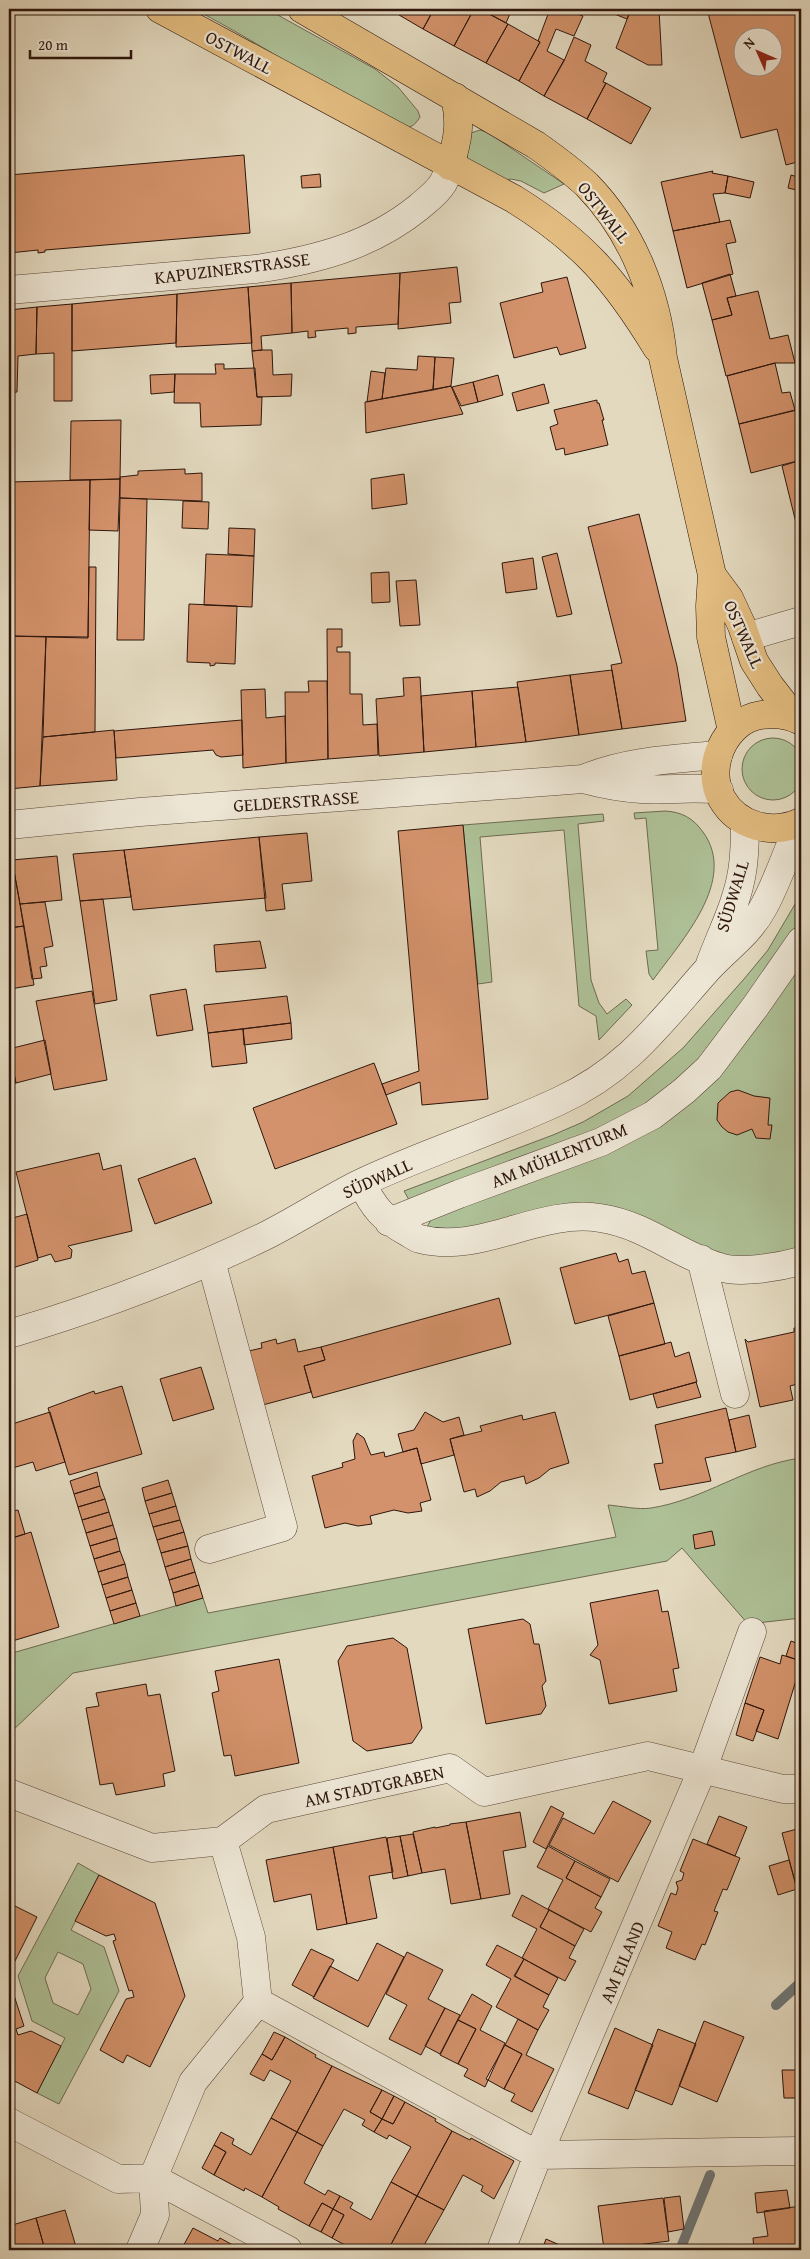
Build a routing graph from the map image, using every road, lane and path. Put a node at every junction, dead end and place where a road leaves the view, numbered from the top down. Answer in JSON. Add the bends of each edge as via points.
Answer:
{"nodes":[{"id":1,"x":160,"y":9,"type":"edge"},
{"id":2,"x":302,"y":9,"type":"edge"},
{"id":3,"x":455,"y":97,"type":"junction"},
{"id":4,"x":450,"y":166,"type":"junction"},
{"id":5,"x":9,"y":290,"type":"edge"},
{"id":6,"x":663,"y":358,"type":"junction"},
{"id":7,"x":712,"y":575,"type":"junction"},
{"id":8,"x":801,"y":621,"type":"edge"},
{"id":9,"x":746,"y":637,"type":"junction"},
{"id":10,"x":797,"y":719,"type":"edge"},
{"id":11,"x":732,"y":732,"type":"junction"},
{"id":12,"x":718,"y":755,"type":"junction"},
{"id":13,"x":582,"y":779,"type":"junction"},
{"id":14,"x":719,"y":790,"type":"junction"},
{"id":15,"x":744,"y":822,"type":"junction"},
{"id":16,"x":801,"y":822,"type":"edge"},
{"id":17,"x":9,"y":825,"type":"edge"},
{"id":18,"x":801,"y":942,"type":"edge"},
{"id":19,"x":709,"y":968,"type":"junction"},
{"id":20,"x":362,"y":1183,"type":"junction"},
{"id":21,"x":389,"y":1222,"type":"junction"},
{"id":22,"x":701,"y":1259,"type":"junction"},
{"id":23,"x":211,"y":1261,"type":"junction"},
{"id":24,"x":801,"y":1261,"type":"edge"},
{"id":25,"x":9,"y":1334,"type":"edge"},
{"id":26,"x":735,"y":1394,"type":"dead end"},
{"id":27,"x":209,"y":1549,"type":"dead end"},
{"id":28,"x":752,"y":1632,"type":"dead end"},
{"id":29,"x":703,"y":1768,"type":"junction"},
{"id":30,"x":801,"y":1788,"type":"edge"},
{"id":31,"x":9,"y":1793,"type":"edge"},
{"id":32,"x":223,"y":1840,"type":"junction"},
{"id":33,"x":258,"y":2002,"type":"junction"},
{"id":34,"x":9,"y":2122,"type":"edge"},
{"id":35,"x":801,"y":2151,"type":"edge"},
{"id":36,"x":538,"y":2155,"type":"junction"},
{"id":37,"x":153,"y":2178,"type":"junction"},
{"id":38,"x":140,"y":2250,"type":"edge"},
{"id":39,"x":288,"y":2250,"type":"edge"},
{"id":40,"x":501,"y":2250,"type":"edge"}],
"edges":[{"from":1,"to":4,"type":"main road","name":"OSTWALL"},
{"from":2,"to":3,"type":"main road","name":"OSTWALL"},
{"from":3,"to":4,"type":"main road","via":[[460,118],[458,141]]},
{"from":3,"to":6,"type":"main road","name":"OSTWALL","via":[[536,145],[588,186],[636,255],[654,301]]},
{"from":4,"to":5,"type":"street","name":"KAPUZINERSTRASSE","via":[[443,183],[408,216],[351,247],[324,256],[256,269]]},
{"from":4,"to":6,"type":"main road","name":"OSTWALL","via":[[538,214],[590,256],[615,284]]},
{"from":6,"to":7,"type":"main road","name":"OSTWALL"},
{"from":7,"to":9,"type":"main road","name":"OSTWALL","via":[[729,598]]},
{"from":7,"to":11,"type":"main road","name":"OSTWALL","via":[[711,637]]},
{"from":8,"to":9,"type":"street"},
{"from":9,"to":10,"type":"main road","name":"OSTWALL","via":[[754,661]]},
{"from":10,"to":11,"type":"main road","via":[[775,713],[756,716],[740,722]]},
{"from":11,"to":12,"type":"main road"},
{"from":12,"to":13,"type":"street","name":"GELDERSTRASSE","via":[[633,763]]},
{"from":12,"to":14,"type":"main road","via":[[716,775]]},
{"from":13,"to":14,"type":"street","name":"GELDERSTRASSE","via":[[642,789],[699,787]]},
{"from":13,"to":17,"type":"street","name":"GELDERSTRASSE"},
{"from":14,"to":15,"type":"main road","via":[[721,798]]},
{"from":15,"to":16,"type":"main road","via":[[781,829]]},
{"from":15,"to":19,"type":"street","name":"SÜDWALL","via":[[742,873]]},
{"from":16,"to":19,"type":"street","name":"SÜDWALL","via":[[763,909],[737,942]]},
{"from":18,"to":21,"type":"street","name":"AM MÜHLENTURM","via":[[708,1068],[653,1115],[602,1142]]},
{"from":19,"to":20,"type":"street","name":"SÜDWALL","via":[[645,1041],[605,1076],[560,1101]]},
{"from":20,"to":21,"type":"street","via":[[372,1203]]},
{"from":20,"to":23,"type":"street","name":"SÜDWALL"},
{"from":21,"to":22,"type":"street","via":[[419,1239],[450,1242],[485,1238],[568,1218],[598,1217],[630,1225]]},
{"from":22,"to":24,"type":"street","via":[[719,1268],[744,1270]]},
{"from":22,"to":26,"type":"street"},
{"from":23,"to":25,"type":"street","name":"SÜDWALL","via":[[89,1310]]},
{"from":23,"to":27,"type":"street","via":[[283,1527]]},
{"from":28,"to":29,"type":"street"},
{"from":29,"to":30,"type":"street","name":"AM STADTGRABEN","via":[[783,1789]]},
{"from":29,"to":32,"type":"street","name":"AM STADTGRABEN","via":[[648,1756],[484,1792],[450,1768],[266,1809]]},
{"from":29,"to":36,"type":"street","name":"AM EILAND"},
{"from":31,"to":32,"type":"street","via":[[152,1848]]},
{"from":32,"to":33,"type":"street","via":[[252,1937]]},
{"from":33,"to":36,"type":"street"},
{"from":33,"to":37,"type":"street","via":[[193,2082]]},
{"from":34,"to":37,"type":"street","via":[[118,2179]]},
{"from":35,"to":36,"type":"street"},
{"from":36,"to":40,"type":"street","name":"AM EILAND"},
{"from":37,"to":38,"type":"street","via":[[155,2215]]},
{"from":37,"to":39,"type":"street"}]}
